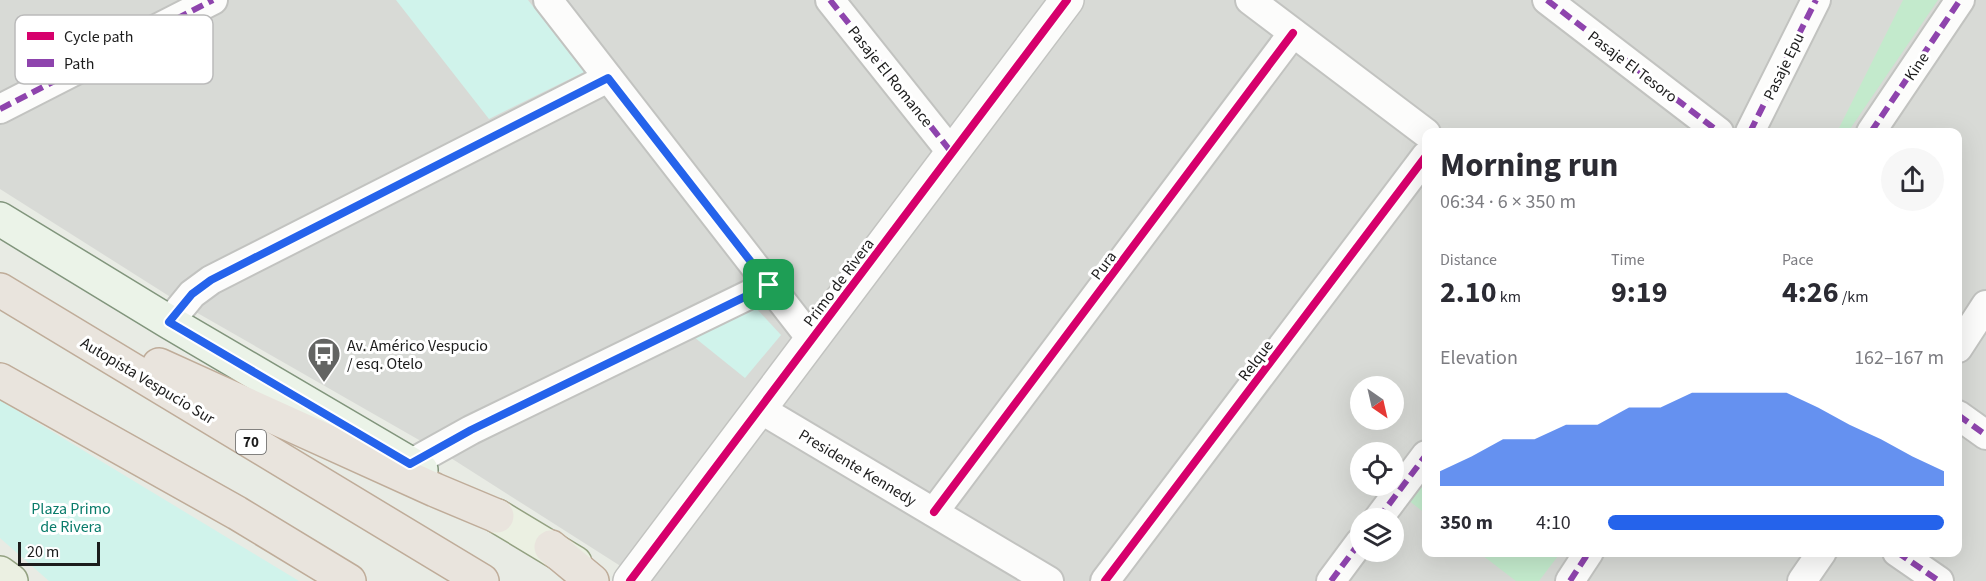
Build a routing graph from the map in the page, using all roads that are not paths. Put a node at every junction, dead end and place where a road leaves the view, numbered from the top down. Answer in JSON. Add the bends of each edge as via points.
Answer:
{"nodes":[{"id":1,"x":213,"y":0,"type":"edge"},
{"id":2,"x":548,"y":0,"type":"edge"},
{"id":3,"x":830,"y":0,"type":"edge"},
{"id":4,"x":1067,"y":0,"type":"edge"},
{"id":5,"x":1250,"y":0,"type":"edge"},
{"id":6,"x":1547,"y":0,"type":"edge"},
{"id":7,"x":1816,"y":0,"type":"edge"},
{"id":8,"x":1960,"y":0,"type":"edge"},
{"id":9,"x":184,"y":15,"type":"edge"},
{"id":10,"x":1293,"y":33,"type":"junction"},
{"id":11,"x":608,"y":78,"type":"junction"},
{"id":12,"x":49,"y":84,"type":"edge"},
{"id":13,"x":0,"y":109,"type":"edge"},
{"id":14,"x":1714,"y":128,"type":"edge"},
{"id":15,"x":1752,"y":128,"type":"edge"},
{"id":16,"x":1874,"y":128,"type":"edge"},
{"id":17,"x":1422,"y":130,"type":"edge"},
{"id":18,"x":952,"y":153,"type":"junction"},
{"id":19,"x":1422,"y":161,"type":"edge"},
{"id":20,"x":0,"y":219,"type":"edge"},
{"id":21,"x":769,"y":285,"type":"junction"},
{"id":22,"x":10,"y":296,"type":"edge"},
{"id":23,"x":1986,"y":304,"type":"edge"},
{"id":24,"x":169,"y":322,"type":"junction"},
{"id":25,"x":812,"y":340,"type":"junction"},
{"id":26,"x":1962,"y":342,"type":"edge"},
{"id":27,"x":0,"y":380,"type":"edge"},
{"id":28,"x":760,"y":409,"type":"junction"},
{"id":29,"x":1962,"y":418,"type":"edge"},
{"id":30,"x":1986,"y":435,"type":"edge"},
{"id":31,"x":1422,"y":460,"type":"edge"},
{"id":32,"x":410,"y":464,"type":"junction"},
{"id":33,"x":1386,"y":508,"type":"edge"},
{"id":34,"x":934,"y":512,"type":"junction"},
{"id":35,"x":497,"y":516,"type":"junction"},
{"id":36,"x":550,"y":548,"type":"junction"},
{"id":37,"x":1350,"y":555,"type":"edge"},
{"id":38,"x":1586,"y":557,"type":"edge"},
{"id":39,"x":1819,"y":557,"type":"edge"},
{"id":40,"x":1904,"y":557,"type":"edge"},
{"id":41,"x":0,"y":573,"type":"edge"},
{"id":42,"x":11,"y":581,"type":"edge"},
{"id":43,"x":349,"y":581,"type":"edge"},
{"id":44,"x":482,"y":581,"type":"edge"},
{"id":45,"x":592,"y":581,"type":"edge"},
{"id":46,"x":605,"y":581,"type":"edge"},
{"id":47,"x":630,"y":581,"type":"edge"},
{"id":48,"x":1049,"y":581,"type":"edge"},
{"id":49,"x":1105,"y":581,"type":"edge"},
{"id":50,"x":1331,"y":581,"type":"edge"},
{"id":51,"x":1570,"y":581,"type":"edge"},
{"id":52,"x":1802,"y":581,"type":"edge"},
{"id":53,"x":1939,"y":581,"type":"edge"}],
"edges":[{"from":1,"to":9,"type":"street"},
{"from":2,"to":11,"type":"street"},
{"from":3,"to":18,"type":"street","name":"Pasaje El Romance"},
{"from":4,"to":18,"type":"street","name":"Primo de Rivera"},
{"from":5,"to":10,"type":"street"},
{"from":6,"to":14,"type":"street","name":"Pasaje El Tesoro"},
{"from":7,"to":15,"type":"street","name":"Pasaje Epu"},
{"from":8,"to":16,"type":"street","name":"Kine"},
{"from":10,"to":17,"type":"street"},
{"from":10,"to":34,"type":"street","name":"Pura"},
{"from":11,"to":21,"type":"street"},
{"from":11,"to":24,"type":"street","via":[[211,280],[192,294]]},
{"from":12,"to":13,"type":"street"},
{"from":18,"to":25,"type":"street","name":"Primo de Rivera"},
{"from":19,"to":49,"type":"street","name":"Relque"},
{"from":20,"to":24,"type":"main road"},
{"from":21,"to":25,"type":"street"},
{"from":21,"to":32,"type":"street","via":[[471,430]]},
{"from":22,"to":35,"type":"highway"},
{"from":22,"to":44,"type":"highway","name":"Autopista Vespucio Sur","number":"70"},
{"from":23,"to":26,"type":"street"},
{"from":24,"to":32,"type":"main road"},
{"from":25,"to":28,"type":"street","name":"Primo de Rivera"},
{"from":27,"to":43,"type":"highway","via":[[237,513]]},
{"from":28,"to":34,"type":"street","name":"Presidente Kennedy"},
{"from":28,"to":47,"type":"street","name":"Primo de Rivera"},
{"from":29,"to":30,"type":"street"},
{"from":31,"to":33,"type":"street"},
{"from":32,"to":35,"type":"main road"},
{"from":34,"to":48,"type":"street","name":"Presidente Kennedy"},
{"from":35,"to":36,"type":"main road"},
{"from":36,"to":45,"type":"highway"},
{"from":36,"to":46,"type":"main road"},
{"from":37,"to":50,"type":"street"},
{"from":38,"to":51,"type":"street"},
{"from":39,"to":52,"type":"street"},
{"from":40,"to":53,"type":"street"},
{"from":41,"to":42,"type":"main road"}]}
